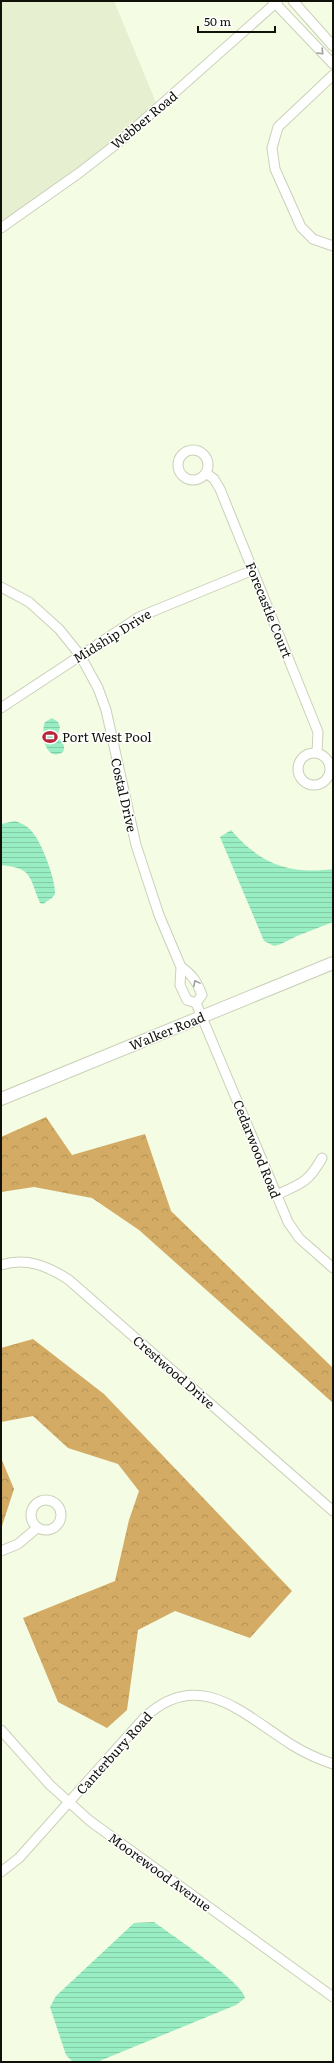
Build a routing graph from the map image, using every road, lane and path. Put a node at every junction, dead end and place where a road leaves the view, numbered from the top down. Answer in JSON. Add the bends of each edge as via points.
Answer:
{"nodes":[{"id":1,"x":293,"y":1,"type":"edge"},
{"id":2,"x":275,"y":2,"type":"edge"},
{"id":3,"x":333,"y":46,"type":"edge"},
{"id":4,"x":333,"y":64,"type":"edge"},
{"id":5,"x":333,"y":75,"type":"edge"},
{"id":6,"x":1,"y":228,"type":"edge"},
{"id":7,"x":333,"y":246,"type":"edge"},
{"id":8,"x":206,"y":473,"type":"dead end"},
{"id":9,"x":253,"y":570,"type":"junction"},
{"id":10,"x":1,"y":587,"type":"edge"},
{"id":11,"x":80,"y":655,"type":"junction"},
{"id":12,"x":1,"y":708,"type":"edge"},
{"id":13,"x":317,"y":753,"type":"dead end"},
{"id":14,"x":333,"y":963,"type":"edge"},
{"id":15,"x":181,"y":967,"type":"junction"},
{"id":16,"x":196,"y":1002,"type":"junction"},
{"id":17,"x":202,"y":1016,"type":"junction"},
{"id":18,"x":1,"y":1099,"type":"edge"},
{"id":19,"x":322,"y":1158,"type":"dead end"},
{"id":20,"x":276,"y":1195,"type":"junction"},
{"id":21,"x":1,"y":1265,"type":"edge"},
{"id":22,"x":333,"y":1268,"type":"edge"},
{"id":23,"x":333,"y":1511,"type":"edge"},
{"id":24,"x":37,"y":1528,"type":"dead end"},
{"id":25,"x":1,"y":1551,"type":"edge"},
{"id":26,"x":1,"y":1730,"type":"edge"},
{"id":27,"x":333,"y":1764,"type":"edge"},
{"id":28,"x":69,"y":1802,"type":"junction"},
{"id":29,"x":1,"y":1872,"type":"edge"},
{"id":30,"x":333,"y":1997,"type":"edge"}],
"edges":[{"from":1,"to":3,"type":"street"},
{"from":2,"to":4,"type":"street","one_way":true},
{"from":2,"to":6,"type":"street","name":"Webber Road","via":[[124,138]]},
{"from":5,"to":7,"type":"street","via":[[278,127],[272,148],[275,169],[301,227],[313,239]]},
{"from":8,"to":9,"type":"street","name":"Forecastle Court","via":[[214,479],[220,489]]},
{"from":9,"to":11,"type":"street","name":"Midship Drive","via":[[144,614]]},
{"from":9,"to":13,"type":"street","name":"Forecastle Court","via":[[318,732]]},
{"from":10,"to":11,"type":"street","name":"Costal Drive","via":[[42,612]]},
{"from":11,"to":12,"type":"street","name":"Midship Drive"},
{"from":11,"to":15,"type":"street","name":"Costal Drive","via":[[103,700],[136,845],[159,915]]},
{"from":14,"to":17,"type":"street","name":"Walker Road"},
{"from":15,"to":16,"type":"street","name":"Costal Drive","via":[[181,990],[187,1000]]},
{"from":16,"to":15,"type":"street","name":"Costal Drive","one_way":true,"via":[[202,995],[198,984]]},
{"from":16,"to":17,"type":"street","name":"Costal Drive"},
{"from":17,"to":18,"type":"street","name":"Walker Road"},
{"from":17,"to":20,"type":"street","name":"Cedarwood Road"},
{"from":19,"to":20,"type":"street","via":[[314,1173],[303,1184]]},
{"from":20,"to":22,"type":"street","name":"Cedarwood Road","via":[[294,1232]]},
{"from":21,"to":23,"type":"street","name":"Crestwood Drive","via":[[31,1262],[55,1271],[69,1280]]},
{"from":24,"to":25,"type":"street","via":[[18,1544]]},
{"from":26,"to":28,"type":"street","name":"Moorewood Avenue","via":[[30,1765]]},
{"from":27,"to":28,"type":"street","name":"Canterbury Road","via":[[307,1754],[224,1700],[202,1695],[180,1697],[166,1701],[145,1717]]},
{"from":28,"to":29,"type":"street","name":"Canterbury Road","via":[[19,1858]]},
{"from":28,"to":30,"type":"street","name":"Moorewood Avenue","via":[[112,1837]]}]}
